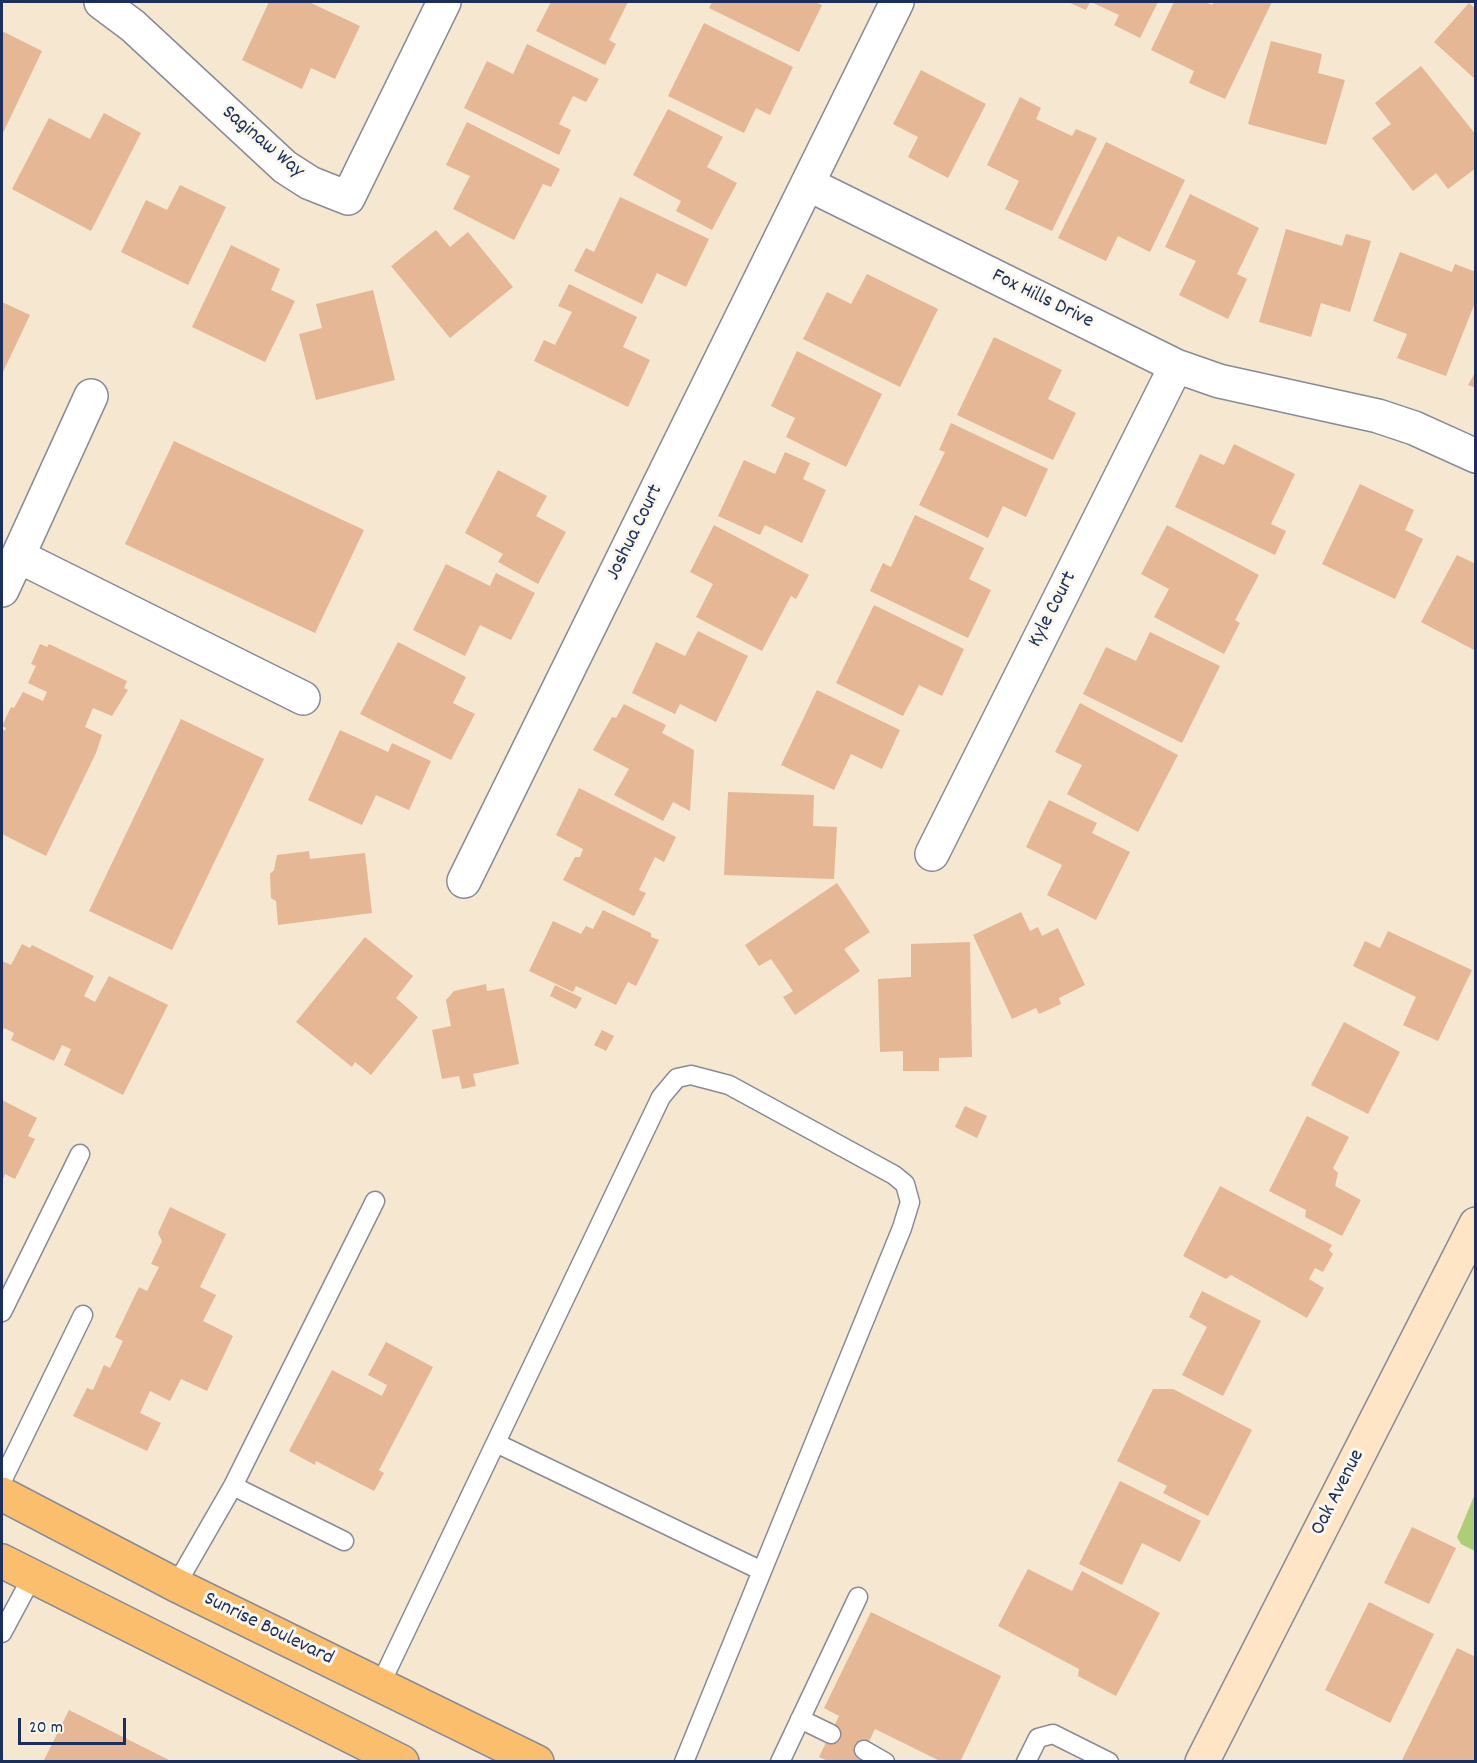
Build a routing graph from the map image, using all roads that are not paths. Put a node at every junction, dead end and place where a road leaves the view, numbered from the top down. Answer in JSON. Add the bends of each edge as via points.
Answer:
{"nodes":[{"id":1,"x":101,"y":2,"type":"edge"},
{"id":2,"x":444,"y":2,"type":"edge"},
{"id":3,"x":897,"y":2,"type":"edge"},
{"id":4,"x":808,"y":184,"type":"junction"},
{"id":5,"x":1176,"y":366,"type":"junction"},
{"id":6,"x":91,"y":396,"type":"dead end"},
{"id":7,"x":1476,"y":456,"type":"edge"},
{"id":8,"x":18,"y":556,"type":"junction"},
{"id":9,"x":2,"y":590,"type":"edge"},
{"id":10,"x":303,"y":698,"type":"dead end"},
{"id":11,"x":932,"y":854,"type":"dead end"},
{"id":12,"x":464,"y":881,"type":"dead end"},
{"id":13,"x":80,"y":1154,"type":"dead end"},
{"id":14,"x":375,"y":1200,"type":"dead end"},
{"id":15,"x":1474,"y":1232,"type":"edge"},
{"id":16,"x":2,"y":1311,"type":"edge"},
{"id":17,"x":83,"y":1315,"type":"dead end"},
{"id":18,"x":496,"y":1443,"type":"junction"},
{"id":19,"x":2,"y":1481,"type":"edge"},
{"id":20,"x":233,"y":1486,"type":"junction"},
{"id":21,"x":2,"y":1494,"type":"edge"},
{"id":22,"x":344,"y":1541,"type":"dead end"},
{"id":23,"x":2,"y":1561,"type":"edge"},
{"id":24,"x":762,"y":1571,"type":"junction"},
{"id":25,"x":32,"y":1577,"type":"junction"},
{"id":26,"x":176,"y":1585,"type":"junction"},
{"id":27,"x":858,"y":1596,"type":"dead end"},
{"id":28,"x":2,"y":1633,"type":"edge"},
{"id":29,"x":380,"y":1685,"type":"junction"},
{"id":30,"x":800,"y":1719,"type":"junction"},
{"id":31,"x":831,"y":1734,"type":"dead end"},
{"id":32,"x":864,"y":1750,"type":"dead end"},
{"id":33,"x":402,"y":1761,"type":"edge"},
{"id":34,"x":537,"y":1761,"type":"edge"},
{"id":35,"x":684,"y":1761,"type":"edge"},
{"id":36,"x":780,"y":1761,"type":"edge"},
{"id":37,"x":885,"y":1761,"type":"edge"},
{"id":38,"x":1026,"y":1761,"type":"edge"},
{"id":39,"x":1109,"y":1761,"type":"edge"},
{"id":40,"x":1202,"y":1761,"type":"edge"}],
"edges":[{"from":1,"to":2,"type":"street","name":"Saginaw Way","via":[[133,26],[285,168],[348,198]]},
{"from":3,"to":4,"type":"street"},
{"from":4,"to":5,"type":"street","name":"Fox Hills Drive"},
{"from":4,"to":12,"type":"street","name":"Joshua Court"},
{"from":5,"to":7,"type":"street","name":"Fox Hills Drive","via":[[1219,381],[1378,416]]},
{"from":5,"to":11,"type":"street","name":"Kyle Court"},
{"from":6,"to":8,"type":"street"},
{"from":8,"to":9,"type":"street"},
{"from":8,"to":10,"type":"street"},
{"from":13,"to":16,"type":"lane"},
{"from":14,"to":20,"type":"lane"},
{"from":15,"to":40,"type":"main road","name":"Oak Avenue"},
{"from":17,"to":19,"type":"lane"},
{"from":18,"to":24,"type":"lane"},
{"from":18,"to":24,"type":"lane","via":[[661,1097],[677,1078],[691,1075],[729,1085],[894,1174],[905,1184],[910,1202]]},
{"from":18,"to":29,"type":"lane"},
{"from":20,"to":22,"type":"lane"},
{"from":20,"to":26,"type":"lane"},
{"from":21,"to":26,"type":"main road","name":"Sunrise Boulevard"},
{"from":23,"to":25,"type":"main road"},
{"from":24,"to":35,"type":"lane"},
{"from":25,"to":28,"type":"lane"},
{"from":25,"to":33,"type":"main road"},
{"from":26,"to":29,"type":"main road","name":"Sunrise Boulevard"},
{"from":27,"to":30,"type":"lane"},
{"from":29,"to":34,"type":"main road","name":"Sunrise Boulevard"},
{"from":30,"to":31,"type":"lane"},
{"from":30,"to":36,"type":"lane"},
{"from":32,"to":37,"type":"lane"},
{"from":38,"to":39,"type":"lane","via":[[1038,1738],[1053,1734]]}]}
